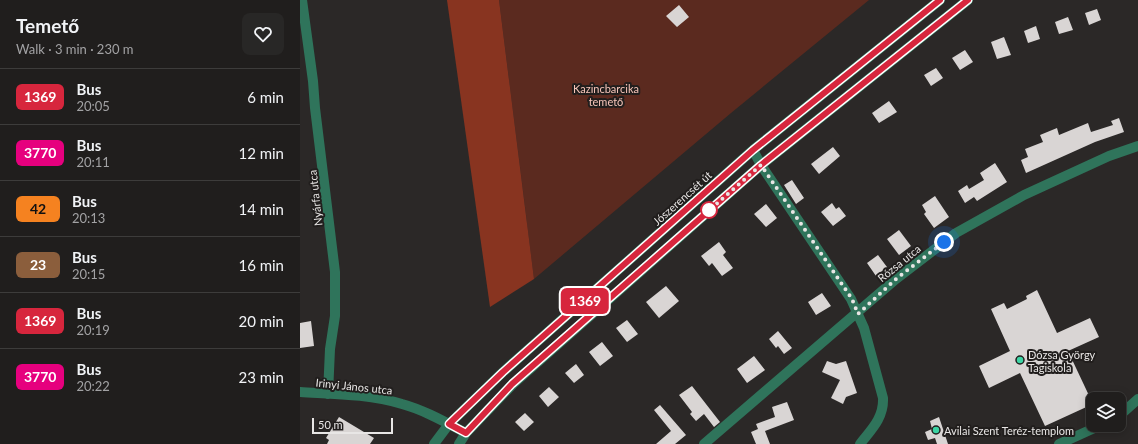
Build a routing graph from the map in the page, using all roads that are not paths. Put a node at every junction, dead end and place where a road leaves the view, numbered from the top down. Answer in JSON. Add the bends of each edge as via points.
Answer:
{"nodes":[{"id":1,"x":302,"y":0,"type":"edge"},
{"id":2,"x":940,"y":0,"type":"edge"},
{"id":3,"x":968,"y":0,"type":"edge"},
{"id":4,"x":1138,"y":146,"type":"edge"},
{"id":5,"x":753,"y":150,"type":"junction"},
{"id":6,"x":761,"y":165,"type":"junction"},
{"id":7,"x":858,"y":314,"type":"junction"},
{"id":8,"x":300,"y":392,"type":"edge"},
{"id":9,"x":328,"y":394,"type":"junction"},
{"id":10,"x":1138,"y":399,"type":"edge"},
{"id":11,"x":1126,"y":410,"type":"edge"},
{"id":12,"x":449,"y":424,"type":"junction"},
{"id":13,"x":1092,"y":432,"type":"edge"},
{"id":14,"x":466,"y":433,"type":"junction"},
{"id":15,"x":1080,"y":440,"type":"edge"},
{"id":16,"x":434,"y":444,"type":"edge"},
{"id":17,"x":459,"y":444,"type":"edge"},
{"id":18,"x":704,"y":444,"type":"edge"},
{"id":19,"x":860,"y":444,"type":"edge"},
{"id":20,"x":1059,"y":444,"type":"edge"}],
"edges":[{"from":1,"to":9,"type":"street","name":"Nyárfa utca","via":[[335,272],[335,316],[330,349]]},
{"from":2,"to":5,"type":"street","name":"Jószerencsét út"},
{"from":3,"to":6,"type":"street"},
{"from":4,"to":7,"type":"street","name":"Rózsa utca","via":[[1109,156],[1024,195],[956,233],[896,279]]},
{"from":5,"to":6,"type":"street"},
{"from":5,"to":12,"type":"street","name":"Jószerencsét út","via":[[503,372]]},
{"from":6,"to":7,"type":"street","via":[[852,299]]},
{"from":6,"to":14,"type":"street","via":[[512,384]]},
{"from":7,"to":18,"type":"street","name":"Rózsa utca"},
{"from":7,"to":19,"type":"street","via":[[883,398],[882,414]]},
{"from":8,"to":9,"type":"street","name":"Irinyi János utca"},
{"from":9,"to":12,"type":"street","name":"Irinyi János utca","via":[[401,404]]},
{"from":10,"to":11,"type":"street"},
{"from":12,"to":14,"type":"street"},
{"from":12,"to":16,"type":"street","name":"Jószerencsét út"},
{"from":13,"to":15,"type":"street"},
{"from":14,"to":17,"type":"street"},
{"from":15,"to":20,"type":"street"}]}
